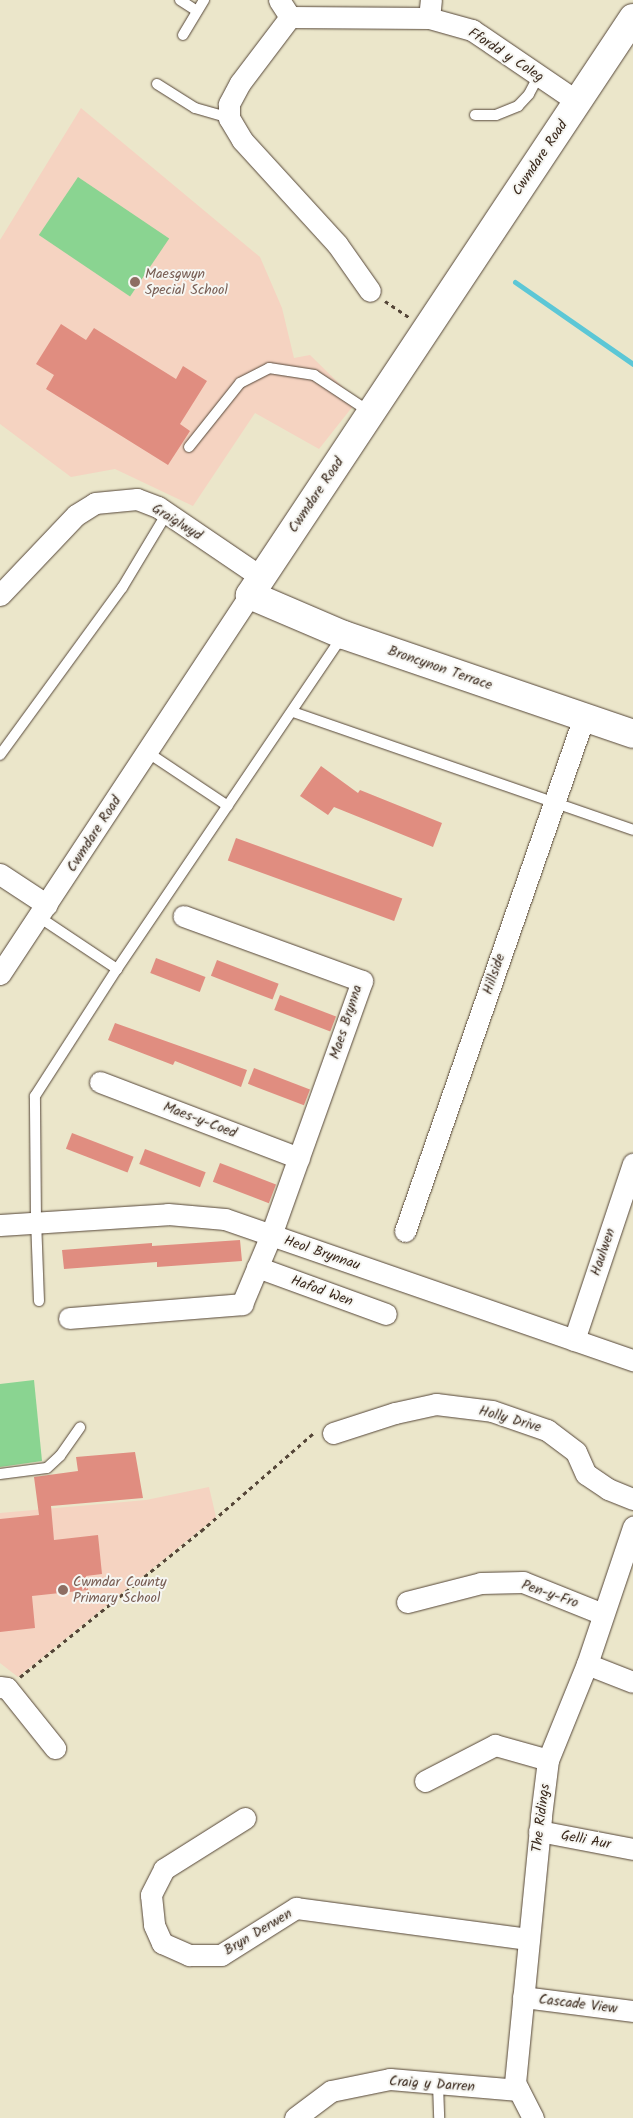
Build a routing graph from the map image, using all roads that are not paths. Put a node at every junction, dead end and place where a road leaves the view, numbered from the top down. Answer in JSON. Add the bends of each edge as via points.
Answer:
{"nodes":[{"id":1,"x":180,"y":0,"type":"edge"},
{"id":2,"x":204,"y":0,"type":"edge"},
{"id":3,"x":285,"y":8,"type":"edge"},
{"id":4,"x":430,"y":9,"type":"edge"},
{"id":5,"x":197,"y":11,"type":"junction"},
{"id":6,"x":633,"y":18,"type":"edge"},
{"id":7,"x":183,"y":35,"type":"dead end"},
{"id":8,"x":538,"y":75,"type":"junction"},
{"id":9,"x":157,"y":84,"type":"dead end"},
{"id":10,"x":578,"y":102,"type":"junction"},
{"id":11,"x":475,"y":115,"type":"dead end"},
{"id":12,"x":229,"y":118,"type":"junction"},
{"id":13,"x":370,"y":291,"type":"road end"},
{"id":14,"x":370,"y":413,"type":"junction"},
{"id":15,"x":189,"y":447,"type":"dead end"},
{"id":16,"x":168,"y":513,"type":"junction"},
{"id":17,"x":256,"y":586,"type":"junction"},
{"id":18,"x":0,"y":595,"type":"edge"},
{"id":19,"x":344,"y":635,"type":"junction"},
{"id":20,"x":293,"y":712,"type":"junction"},
{"id":21,"x":584,"y":717,"type":"junction"},
{"id":22,"x":633,"y":734,"type":"edge"},
{"id":23,"x":147,"y":752,"type":"junction"},
{"id":24,"x":0,"y":755,"type":"edge"},
{"id":25,"x":554,"y":804,"type":"junction"},
{"id":26,"x":228,"y":806,"type":"junction"},
{"id":27,"x":633,"y":830,"type":"edge"},
{"id":28,"x":0,"y":874,"type":"edge"},
{"id":29,"x":43,"y":911,"type":"junction"},
{"id":30,"x":183,"y":916,"type":"dead end"},
{"id":31,"x":117,"y":970,"type":"junction"},
{"id":32,"x":0,"y":974,"type":"edge"},
{"id":33,"x":100,"y":1082,"type":"dead end"},
{"id":34,"x":299,"y":1158,"type":"junction"},
{"id":35,"x":633,"y":1164,"type":"edge"},
{"id":36,"x":36,"y":1222,"type":"junction"},
{"id":37,"x":0,"y":1225,"type":"edge"},
{"id":38,"x":405,"y":1231,"type":"dead end"},
{"id":39,"x":271,"y":1235,"type":"junction"},
{"id":40,"x":257,"y":1267,"type":"junction"},
{"id":41,"x":40,"y":1301,"type":"dead end"},
{"id":42,"x":386,"y":1314,"type":"dead end"},
{"id":43,"x":68,"y":1318,"type":"dead end"},
{"id":44,"x":574,"y":1340,"type":"junction"},
{"id":45,"x":633,"y":1360,"type":"edge"},
{"id":46,"x":80,"y":1427,"type":"dead end"},
{"id":47,"x":333,"y":1433,"type":"road end"},
{"id":48,"x":0,"y":1474,"type":"edge"},
{"id":49,"x":633,"y":1499,"type":"edge"},
{"id":50,"x":633,"y":1527,"type":"edge"},
{"id":51,"x":407,"y":1602,"type":"dead end"},
{"id":52,"x":604,"y":1614,"type":"junction"},
{"id":53,"x":586,"y":1664,"type":"junction"},
{"id":54,"x":633,"y":1682,"type":"edge"},
{"id":55,"x":4,"y":1688,"type":"edge"},
{"id":56,"x":55,"y":1748,"type":"dead end"},
{"id":57,"x":548,"y":1760,"type":"junction"},
{"id":58,"x":425,"y":1781,"type":"dead end"},
{"id":59,"x":244,"y":1818,"type":"dead end"},
{"id":60,"x":539,"y":1831,"type":"junction"},
{"id":61,"x":633,"y":1849,"type":"edge"},
{"id":62,"x":528,"y":1939,"type":"junction"},
{"id":63,"x":523,"y":1997,"type":"junction"},
{"id":64,"x":633,"y":2011,"type":"edge"},
{"id":65,"x":438,"y":2084,"type":"junction"},
{"id":66,"x":519,"y":2090,"type":"junction"},
{"id":67,"x":295,"y":2118,"type":"edge"},
{"id":68,"x":439,"y":2118,"type":"edge"},
{"id":69,"x":533,"y":2118,"type":"edge"}],
"edges":[{"from":1,"to":5,"type":"lane"},
{"from":2,"to":5,"type":"lane"},
{"from":3,"to":4,"type":"street","name":"Ffordd y Coleg"},
{"from":3,"to":12,"type":"street","via":[[228,104]]},
{"from":4,"to":8,"type":"street","name":"Ffordd y Coleg","via":[[472,30]]},
{"from":5,"to":7,"type":"lane"},
{"from":6,"to":10,"type":"street","name":"Cwmdare Road"},
{"from":8,"to":10,"type":"street","name":"Ffordd y Coleg"},
{"from":8,"to":11,"type":"lane","via":[[529,94],[518,106],[496,115]]},
{"from":9,"to":12,"type":"lane","via":[[195,108]]},
{"from":10,"to":14,"type":"street","name":"Cwmdare Road"},
{"from":12,"to":13,"type":"street","via":[[242,140],[337,244]]},
{"from":14,"to":15,"type":"lane","via":[[314,375],[269,368],[240,383]]},
{"from":14,"to":17,"type":"street","name":"Cwmdare Road"},
{"from":16,"to":17,"type":"street","name":"Graiglwyd"},
{"from":16,"to":18,"type":"street","name":"Graiglwyd","via":[[137,499],[96,503],[76,515]]},
{"from":16,"to":24,"type":"lane","via":[[122,588]]},
{"from":17,"to":19,"type":"street","name":"Broncynon Terrace"},
{"from":17,"to":23,"type":"street","name":"Cwmdare Road"},
{"from":19,"to":20,"type":"lane"},
{"from":19,"to":21,"type":"street","name":"Broncynon Terrace"},
{"from":20,"to":25,"type":"lane"},
{"from":20,"to":26,"type":"lane"},
{"from":21,"to":22,"type":"street","name":"Broncynon Terrace"},
{"from":21,"to":25,"type":"street","name":"Hillside"},
{"from":23,"to":26,"type":"lane"},
{"from":23,"to":29,"type":"street","name":"Cwmdare Road"},
{"from":25,"to":27,"type":"lane"},
{"from":25,"to":38,"type":"street","name":"Hillside"},
{"from":26,"to":31,"type":"lane"},
{"from":28,"to":29,"type":"street"},
{"from":29,"to":31,"type":"lane"},
{"from":29,"to":32,"type":"street","name":"Cwmdare Road"},
{"from":30,"to":34,"type":"street","name":"Maes Brynna","via":[[362,981]]},
{"from":31,"to":36,"type":"lane","via":[[35,1096]]},
{"from":33,"to":34,"type":"street","name":"Maes-y-Coed"},
{"from":34,"to":39,"type":"street"},
{"from":35,"to":44,"type":"street","name":"Haulwen"},
{"from":36,"to":37,"type":"street","name":"Heol Brynnau"},
{"from":36,"to":39,"type":"street","name":"Heol Brynnau","via":[[168,1214],[225,1219]]},
{"from":36,"to":41,"type":"lane"},
{"from":39,"to":40,"type":"street"},
{"from":39,"to":44,"type":"street","name":"Heol Brynnau"},
{"from":40,"to":42,"type":"street","name":"Hafod Wen"},
{"from":40,"to":43,"type":"street","via":[[242,1304]]},
{"from":44,"to":45,"type":"street","name":"Heol Brynnau"},
{"from":46,"to":48,"type":"lane","via":[[60,1456],[47,1468]]},
{"from":47,"to":49,"type":"street","name":"Holly Drive","via":[[436,1404],[492,1411],[547,1430],[576,1452],[586,1474],[608,1489]]},
{"from":50,"to":52,"type":"street","name":"The Ridings"},
{"from":51,"to":52,"type":"street","name":"Pen-y-Fro","via":[[481,1583],[523,1582]]},
{"from":52,"to":53,"type":"street","name":"The Ridings"},
{"from":53,"to":54,"type":"street"},
{"from":53,"to":57,"type":"street","name":"The Ridings"},
{"from":55,"to":56,"type":"street"},
{"from":57,"to":58,"type":"street","via":[[495,1745]]},
{"from":57,"to":60,"type":"street","name":"The Ridings"},
{"from":59,"to":62,"type":"street","name":"Bryn Derwen","via":[[164,1869],[151,1895],[154,1924],[162,1943],[189,1955],[220,1955],[296,1908]]},
{"from":60,"to":61,"type":"street","name":"Gelli Aur"},
{"from":60,"to":62,"type":"street","name":"The Ridings"},
{"from":62,"to":63,"type":"street","name":"The Ridings"},
{"from":63,"to":64,"type":"street","name":"Cascade View"},
{"from":63,"to":66,"type":"street","name":"The Ridings","via":[[514,2082]]},
{"from":65,"to":66,"type":"street","name":"Craig y Darren"},
{"from":65,"to":67,"type":"street","name":"Craig y Darren","via":[[390,2079],[331,2092]]},
{"from":65,"to":68,"type":"lane"},
{"from":66,"to":69,"type":"street","name":"The Ridings"}]}
